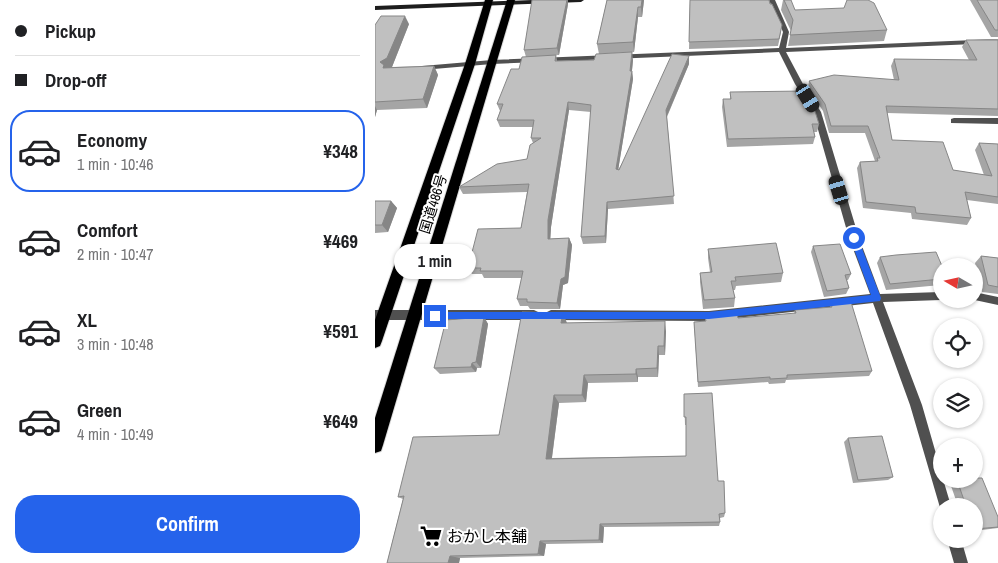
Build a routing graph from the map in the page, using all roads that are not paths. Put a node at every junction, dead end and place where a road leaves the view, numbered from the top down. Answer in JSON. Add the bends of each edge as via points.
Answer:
{"nodes":[{"id":1,"x":581,"y":0,"type":"edge"},
{"id":2,"x":772,"y":0,"type":"edge"},
{"id":3,"x":489,"y":1,"type":"edge"},
{"id":4,"x":510,"y":1,"type":"edge"},
{"id":5,"x":375,"y":8,"type":"edge"},
{"id":6,"x":998,"y":41,"type":"edge"},
{"id":7,"x":782,"y":51,"type":"junction"},
{"id":8,"x":492,"y":62,"type":"junction"},
{"id":9,"x":470,"y":64,"type":"junction"},
{"id":10,"x":410,"y":69,"type":"edge"},
{"id":11,"x":954,"y":121,"type":"dead end"},
{"id":12,"x":998,"y":122,"type":"edge"},
{"id":13,"x":933,"y":296,"type":"edge"},
{"id":14,"x":877,"y":298,"type":"junction"},
{"id":15,"x":983,"y":298,"type":"edge"},
{"id":16,"x":998,"y":301,"type":"edge"},
{"id":17,"x":379,"y":315,"type":"edge"},
{"id":18,"x":415,"y":316,"type":"junction"},
{"id":19,"x":375,"y":341,"type":"edge"},
{"id":20,"x":375,"y":445,"type":"edge"},
{"id":21,"x":943,"y":498,"type":"edge"},
{"id":22,"x":957,"y":548,"type":"edge"},
{"id":23,"x":961,"y":563,"type":"edge"}],
"edges":[{"from":1,"to":4,"type":"main road"},
{"from":2,"to":7,"type":"street","via":[[787,32]]},
{"from":3,"to":4,"type":"main road"},
{"from":3,"to":5,"type":"main road"},
{"from":3,"to":9,"type":"highway","name":"国道486号"},
{"from":4,"to":8,"type":"highway","name":"国道486号"},
{"from":6,"to":7,"type":"street"},
{"from":7,"to":8,"type":"street"},
{"from":7,"to":14,"type":"street","via":[[817,112],[854,238]]},
{"from":8,"to":9,"type":"street"},
{"from":8,"to":18,"type":"highway","name":"国道486号"},
{"from":9,"to":10,"type":"street"},
{"from":9,"to":17,"type":"highway","name":"国道486号"},
{"from":11,"to":12,"type":"street"},
{"from":13,"to":14,"type":"street"},
{"from":14,"to":18,"type":"street","via":[[709,316]]},
{"from":14,"to":21,"type":"street","via":[[916,405]]},
{"from":15,"to":16,"type":"street"},
{"from":17,"to":18,"type":"street"},
{"from":17,"to":19,"type":"highway","name":"国道486号"},
{"from":18,"to":20,"type":"highway","name":"国道486号"},
{"from":22,"to":23,"type":"street"}]}
